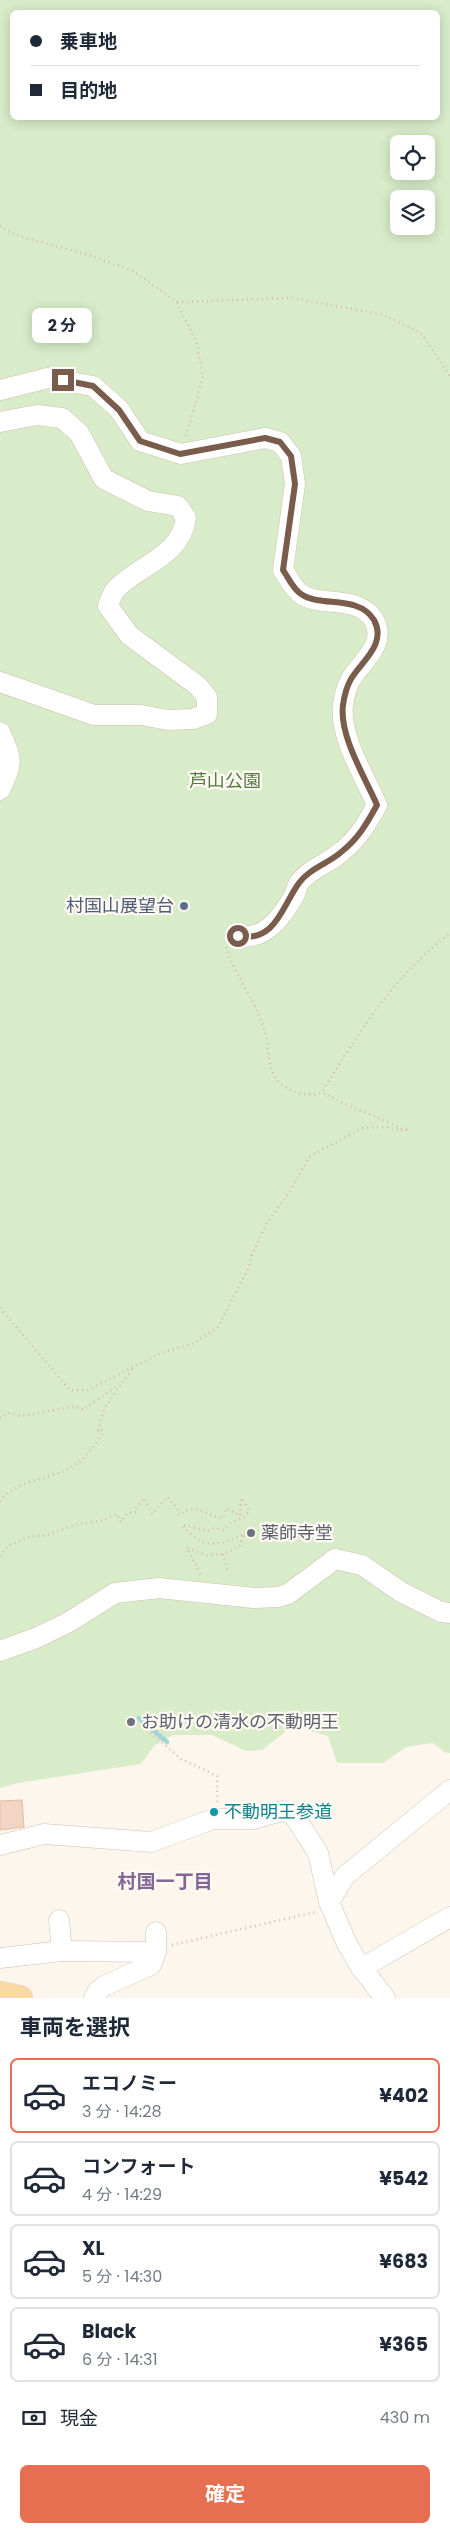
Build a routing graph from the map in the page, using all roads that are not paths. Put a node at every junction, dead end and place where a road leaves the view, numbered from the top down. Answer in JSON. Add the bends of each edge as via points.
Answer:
{"nodes":[{"id":1,"x":0,"y":390,"type":"edge"},
{"id":2,"x":0,"y":422,"type":"edge"},
{"id":3,"x":0,"y":682,"type":"edge"},
{"id":4,"x":0,"y":732,"type":"edge"},
{"id":5,"x":0,"y":790,"type":"edge"},
{"id":6,"x":238,"y":936,"type":"road end"},
{"id":7,"x":450,"y":1613,"type":"edge"},
{"id":8,"x":0,"y":1651,"type":"edge"},
{"id":9,"x":450,"y":1790,"type":"edge"},
{"id":10,"x":0,"y":1845,"type":"edge"},
{"id":11,"x":330,"y":1904,"type":"junction"},
{"id":12,"x":450,"y":1917,"type":"edge"},
{"id":13,"x":59,"y":1920,"type":"dead end"},
{"id":14,"x":62,"y":1951,"type":"junction"},
{"id":15,"x":0,"y":1958,"type":"edge"},
{"id":16,"x":362,"y":1968,"type":"junction"},
{"id":17,"x":0,"y":1994,"type":"edge"},
{"id":18,"x":20,"y":1998,"type":"edge"},
{"id":19,"x":94,"y":1998,"type":"edge"},
{"id":20,"x":385,"y":1998,"type":"edge"}],
"edges":[{"from":1,"to":6,"type":"street","via":[[48,378],[93,386],[119,410],[140,441],[180,454],[265,438],[280,442],[291,456],[295,484],[283,570],[298,593],[312,600],[341,601],[359,609],[372,618],[378,630],[376,645],[350,680],[343,706],[352,749],[377,805],[366,828],[340,853],[299,883],[285,910],[266,931],[255,937]]},
{"from":2,"to":3,"type":"street","via":[[38,415],[62,418],[79,433],[104,478],[148,500],[178,506],[186,518],[184,532],[174,545],[116,589],[108,606],[128,635],[198,686],[207,697],[207,714],[193,719],[168,720],[141,715],[94,716]]},
{"from":4,"to":5,"type":"street","via":[[12,765]]},
{"from":7,"to":8,"type":"street","via":[[441,1612],[401,1592],[362,1565],[335,1559],[294,1590],[278,1597],[254,1598],[159,1588],[115,1593],[70,1622]]},
{"from":9,"to":11,"type":"street","via":[[352,1869],[337,1887]]},
{"from":10,"to":11,"type":"street","via":[[44,1834],[151,1842],[217,1819],[254,1819],[282,1811],[293,1814],[318,1853]]},
{"from":11,"to":16,"type":"street","via":[[347,1944]]},
{"from":12,"to":16,"type":"street"},
{"from":13,"to":14,"type":"street"},
{"from":14,"to":15,"type":"street"},
{"from":14,"to":19,"type":"street","via":[[156,1945],[152,1965],[104,1986]]},
{"from":16,"to":20,"type":"street"},
{"from":17,"to":18,"type":"main road"}]}
